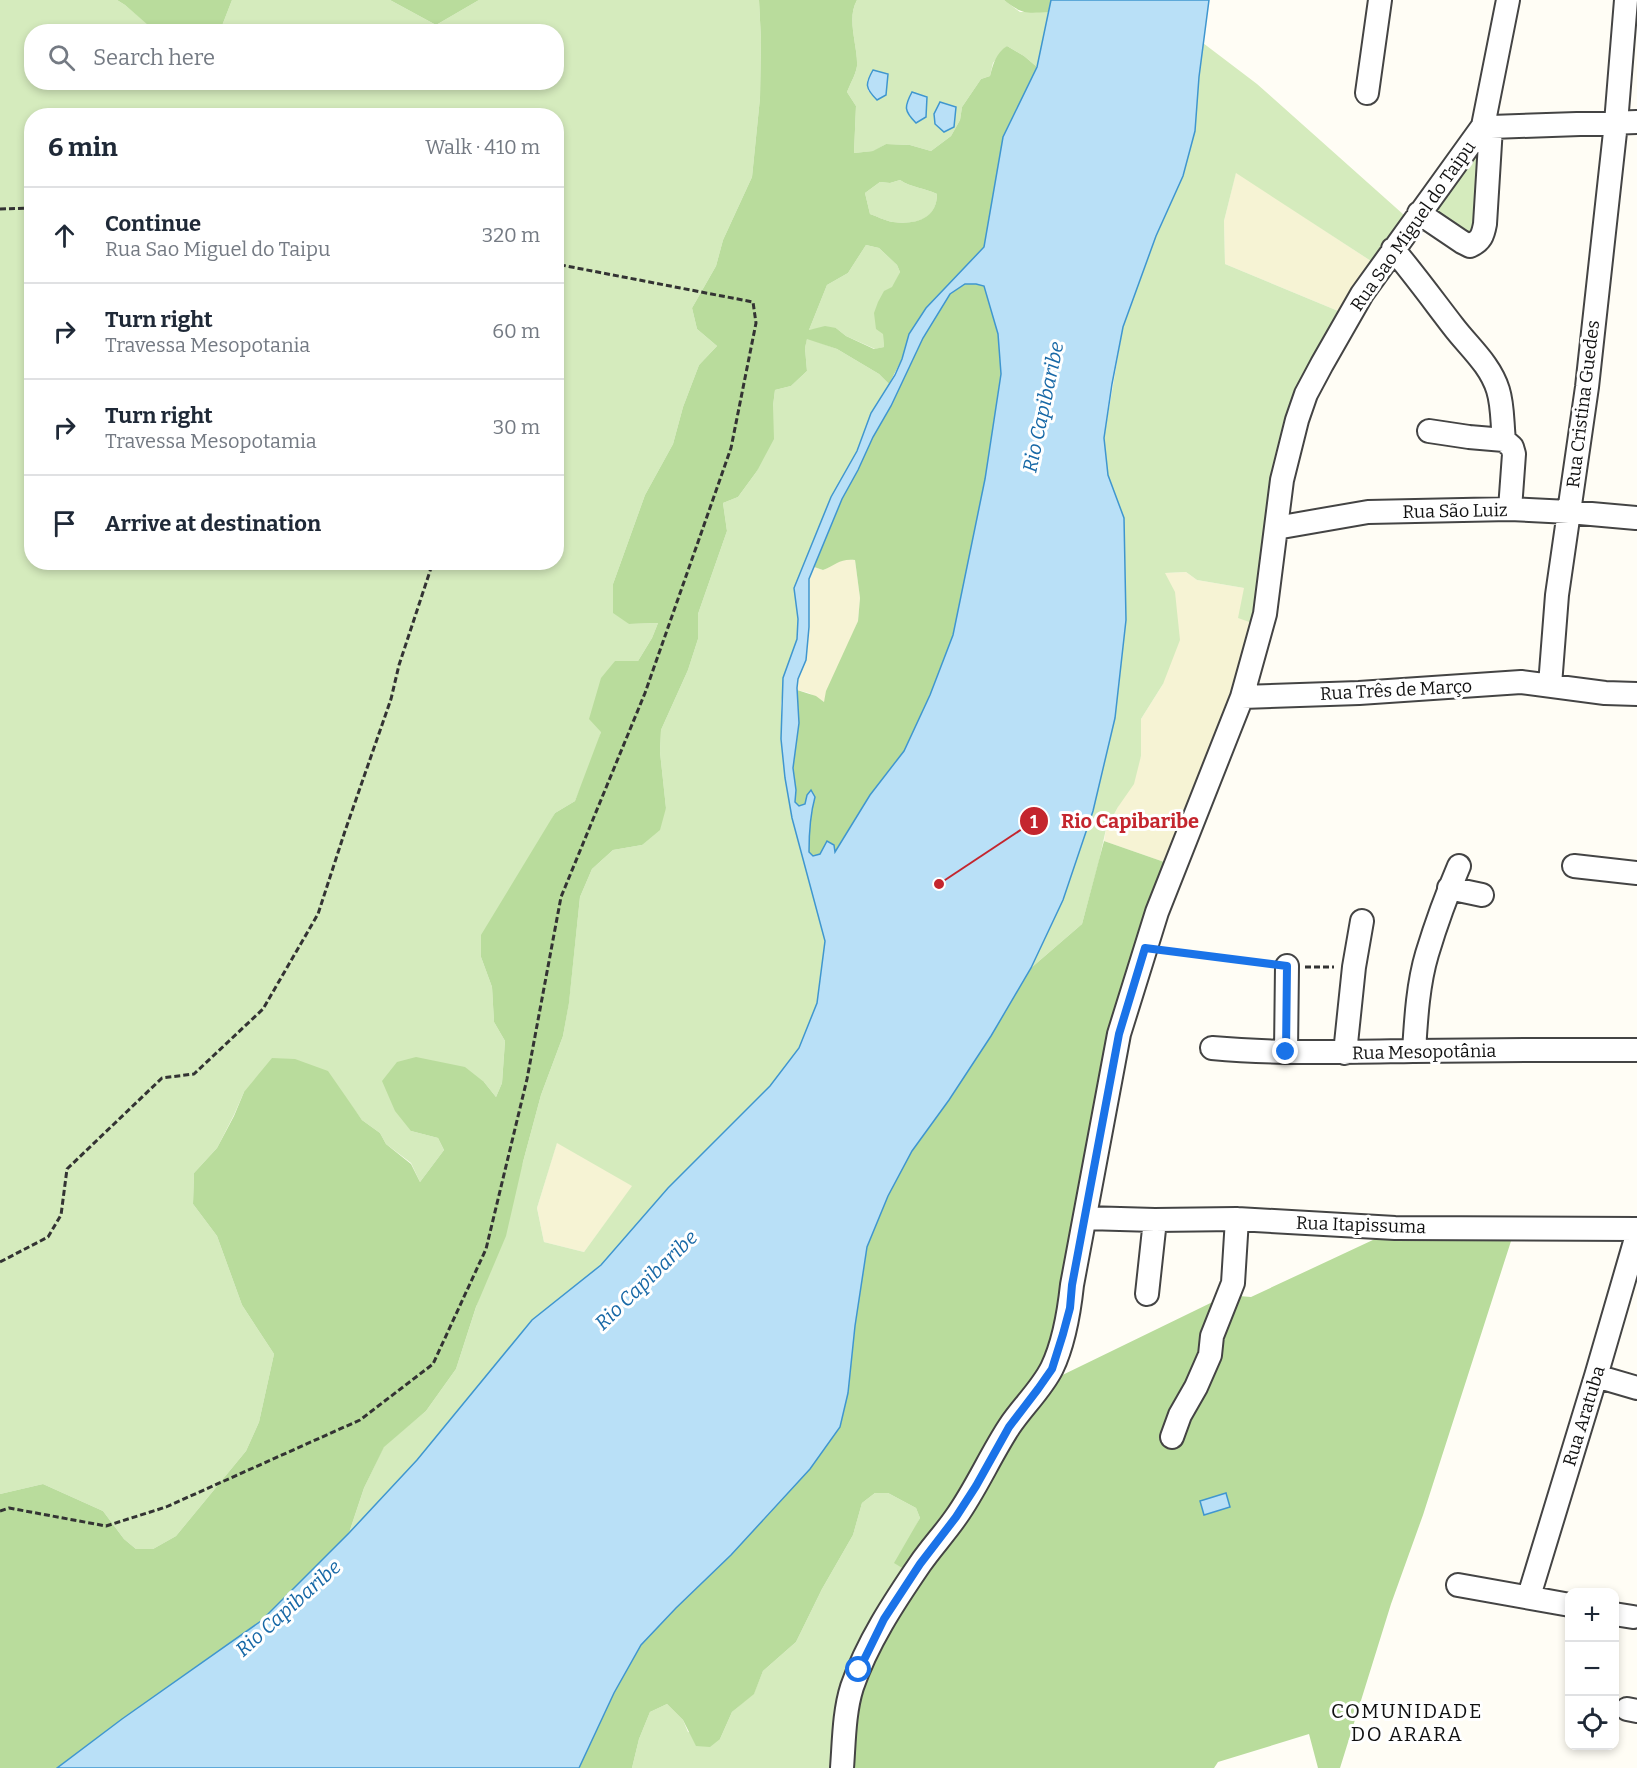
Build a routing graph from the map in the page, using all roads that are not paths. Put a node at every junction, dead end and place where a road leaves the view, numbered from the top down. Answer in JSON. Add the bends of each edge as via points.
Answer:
{"nodes":[{"id":1,"x":1380,"y":0,"type":"edge"},
{"id":2,"x":1508,"y":0,"type":"edge"},
{"id":3,"x":1626,"y":0,"type":"edge"},
{"id":4,"x":1367,"y":93,"type":"dead end"},
{"id":5,"x":1626,"y":122,"type":"edge"},
{"id":6,"x":1487,"y":127,"type":"junction"},
{"id":7,"x":1419,"y":213,"type":"junction"},
{"id":8,"x":1393,"y":249,"type":"junction"},
{"id":9,"x":1428,"y":431,"type":"dead end"},
{"id":10,"x":1504,"y":440,"type":"junction"},
{"id":11,"x":1509,"y":509,"type":"junction"},
{"id":12,"x":1569,"y":512,"type":"junction"},
{"id":13,"x":1635,"y":518,"type":"dead end"},
{"id":14,"x":1276,"y":528,"type":"junction"},
{"id":15,"x":1550,"y":685,"type":"junction"},
{"id":16,"x":1637,"y":694,"type":"edge"},
{"id":17,"x":1242,"y":697,"type":"junction"},
{"id":18,"x":1459,"y":866,"type":"dead end"},
{"id":19,"x":1574,"y":866,"type":"dead end"},
{"id":20,"x":1637,"y":873,"type":"edge"},
{"id":21,"x":1449,"y":888,"type":"junction"},
{"id":22,"x":1482,"y":895,"type":"dead end"},
{"id":23,"x":1362,"y":921,"type":"dead end"},
{"id":24,"x":1287,"y":966,"type":"road end"},
{"id":25,"x":1212,"y":1048,"type":"dead end"},
{"id":26,"x":1637,"y":1050,"type":"edge"},
{"id":27,"x":1414,"y":1051,"type":"junction"},
{"id":28,"x":1286,"y":1052,"type":"junction"},
{"id":29,"x":1345,"y":1053,"type":"junction"},
{"id":30,"x":1085,"y":1218,"type":"junction"},
{"id":31,"x":1237,"y":1219,"type":"junction"},
{"id":32,"x":1155,"y":1220,"type":"junction"},
{"id":33,"x":1637,"y":1230,"type":"edge"},
{"id":34,"x":1637,"y":1235,"type":"edge"},
{"id":35,"x":1147,"y":1294,"type":"dead end"},
{"id":36,"x":1596,"y":1376,"type":"junction"},
{"id":37,"x":1637,"y":1388,"type":"edge"},
{"id":38,"x":1172,"y":1437,"type":"dead end"},
{"id":39,"x":1458,"y":1585,"type":"dead end"},
{"id":40,"x":1529,"y":1596,"type":"junction"},
{"id":41,"x":1565,"y":1604,"type":"edge"},
{"id":42,"x":842,"y":1768,"type":"edge"}],
"edges":[{"from":1,"to":4,"type":"street"},
{"from":2,"to":6,"type":"street"},
{"from":3,"to":5,"type":"street","name":"Rua Cristina Guedes"},
{"from":5,"to":6,"type":"street"},
{"from":5,"to":12,"type":"street","name":"Rua Cristina Guedes"},
{"from":6,"to":7,"type":"street","name":"Rua Sao Miguel do Taipu"},
{"from":6,"to":7,"type":"street","via":[[1485,224],[1478,243],[1470,246],[1462,242]]},
{"from":7,"to":8,"type":"street","name":"Rua Sao Miguel do Taipu"},
{"from":8,"to":10,"type":"street","via":[[1492,377],[1498,390]]},
{"from":8,"to":14,"type":"street","name":"Rua Sao Miguel do Taipu","via":[[1362,294],[1306,394],[1282,480]]},
{"from":9,"to":10,"type":"street"},
{"from":10,"to":11,"type":"street","via":[[1514,454]]},
{"from":11,"to":12,"type":"street","name":"Rua São Luiz"},
{"from":11,"to":14,"type":"street","name":"Rua São Luiz","via":[[1368,512]]},
{"from":12,"to":13,"type":"street","name":"Rua São Luiz"},
{"from":12,"to":15,"type":"street","name":"Rua Cristina Guedes"},
{"from":14,"to":17,"type":"street","name":"Rua Sao Miguel do Taipu","via":[[1265,614]]},
{"from":15,"to":16,"type":"street","name":"Rua Três de Março"},
{"from":15,"to":17,"type":"street","name":"Rua Três de Março","via":[[1521,682]]},
{"from":17,"to":30,"type":"street","name":"Rua Sao Miguel do Taipu","via":[[1157,912],[1119,1034]]},
{"from":18,"to":21,"type":"street"},
{"from":19,"to":20,"type":"street"},
{"from":21,"to":22,"type":"street"},
{"from":21,"to":27,"type":"street","via":[[1426,955]]},
{"from":23,"to":29,"type":"street"},
{"from":24,"to":28,"type":"street"},
{"from":25,"to":28,"type":"street","name":"Rua Mesopotânia"},
{"from":26,"to":27,"type":"street","name":"Rua Mesopotânia"},
{"from":27,"to":29,"type":"street","name":"Rua Mesopotânia"},
{"from":28,"to":29,"type":"street","name":"Rua Mesopotânia"},
{"from":30,"to":32,"type":"street","name":"Rua Itapissuma"},
{"from":30,"to":42,"type":"street","name":"Rua Sao Miguel do Taipu","via":[[1070,1308],[1052,1369],[1009,1427],[956,1517],[884,1619],[851,1689]]},
{"from":31,"to":32,"type":"street","name":"Rua Itapissuma"},
{"from":31,"to":33,"type":"street","name":"Rua Itapissuma","via":[[1395,1228]]},
{"from":31,"to":38,"type":"street","via":[[1233,1283],[1212,1336],[1210,1355]]},
{"from":32,"to":35,"type":"street"},
{"from":34,"to":36,"type":"street","name":"Rua Aratuba"},
{"from":36,"to":37,"type":"street"},
{"from":36,"to":40,"type":"street","name":"Rua Aratuba"},
{"from":39,"to":40,"type":"street"},
{"from":40,"to":41,"type":"street"}]}
